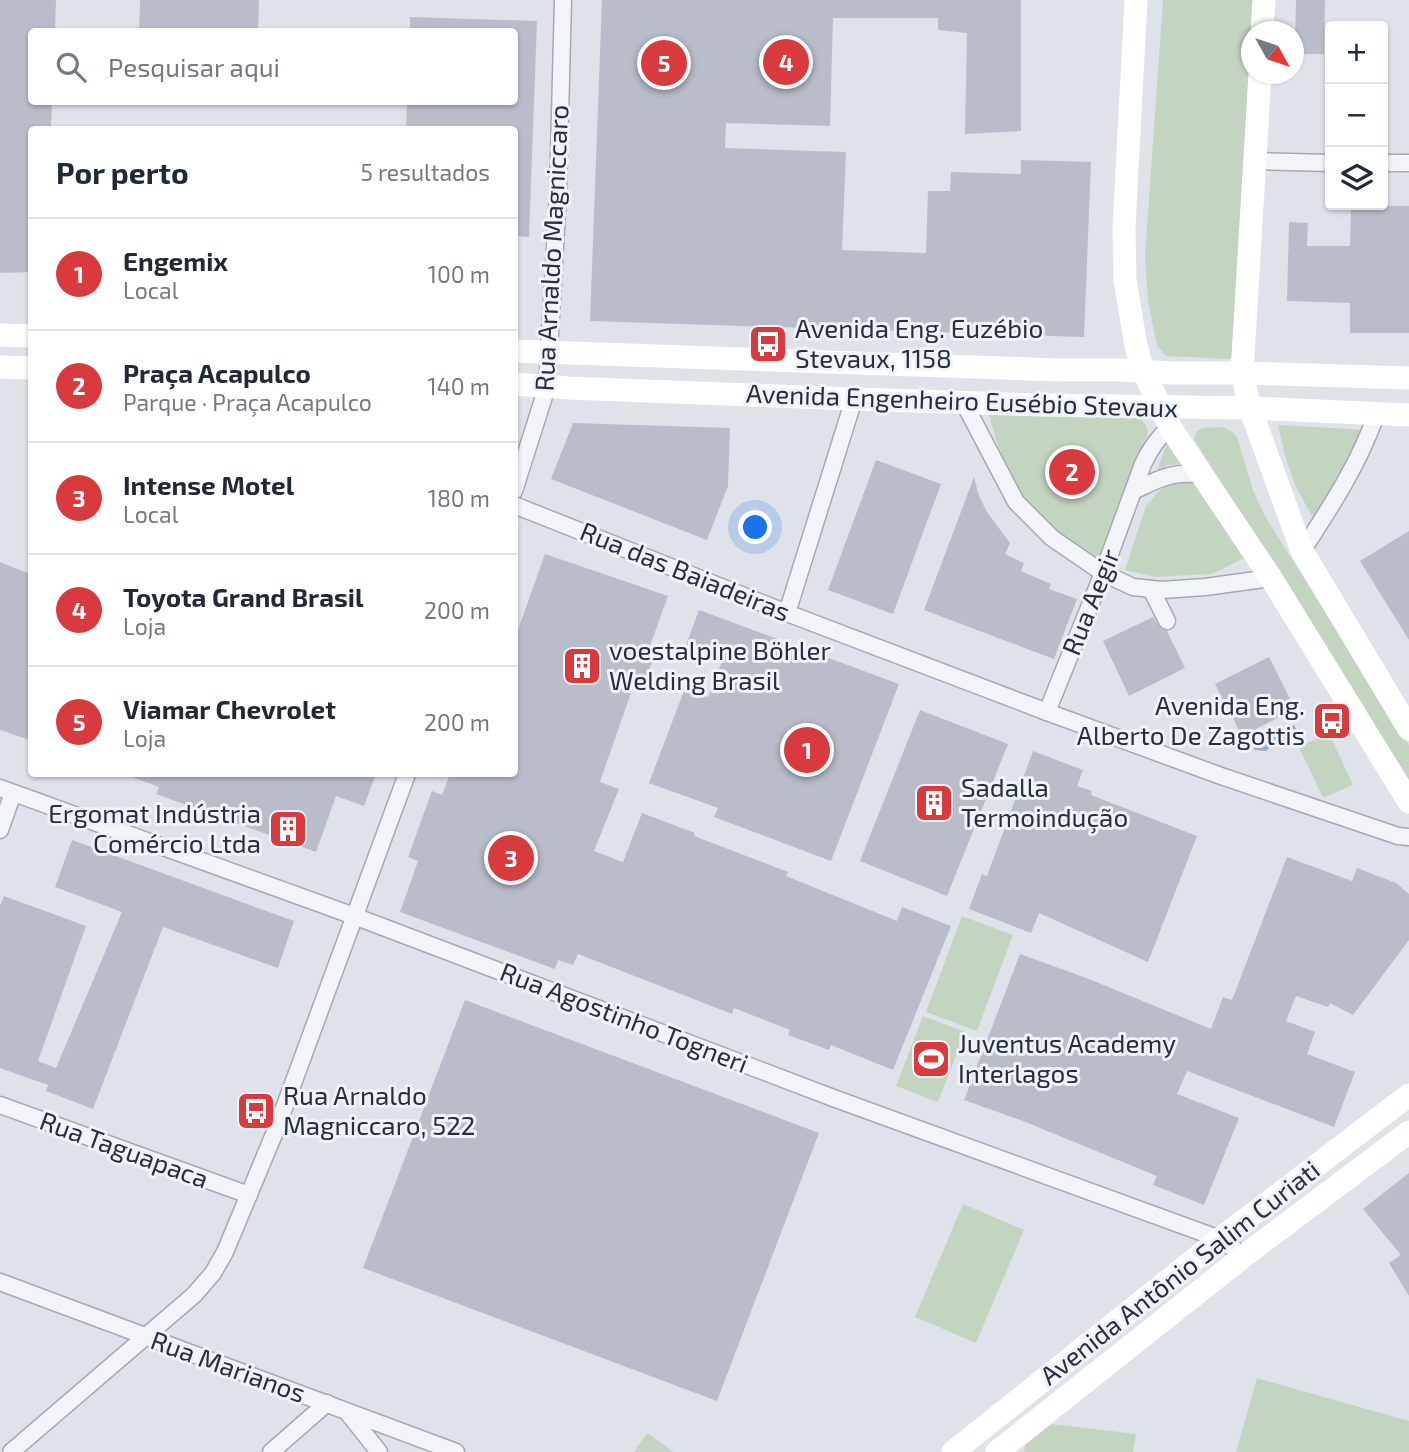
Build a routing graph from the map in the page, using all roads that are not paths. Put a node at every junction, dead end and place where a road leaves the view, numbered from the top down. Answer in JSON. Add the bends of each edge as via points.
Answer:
{"nodes":[{"id":1,"x":563,"y":0,"type":"edge"},
{"id":2,"x":1136,"y":0,"type":"edge"},
{"id":3,"x":1264,"y":0,"type":"edge"},
{"id":4,"x":1263,"y":21,"type":"edge"},
{"id":5,"x":1259,"y":84,"type":"edge"},
{"id":6,"x":1255,"y":161,"type":"junction"},
{"id":7,"x":1325,"y":163,"type":"edge"},
{"id":8,"x":1388,"y":163,"type":"edge"},
{"id":9,"x":1409,"y":163,"type":"edge"},
{"id":10,"x":0,"y":335,"type":"edge"},
{"id":11,"x":28,"y":336,"type":"edge"},
{"id":12,"x":518,"y":351,"type":"edge"},
{"id":13,"x":550,"y":352,"type":"junction"},
{"id":14,"x":0,"y":367,"type":"edge"},
{"id":15,"x":28,"y":368,"type":"edge"},
{"id":16,"x":1059,"y":370,"type":"junction"},
{"id":17,"x":1143,"y":370,"type":"junction"},
{"id":18,"x":1242,"y":373,"type":"junction"},
{"id":19,"x":1409,"y":378,"type":"edge"},
{"id":20,"x":518,"y":384,"type":"edge"},
{"id":21,"x":547,"y":387,"type":"junction"},
{"id":22,"x":855,"y":399,"type":"junction"},
{"id":23,"x":964,"y":403,"type":"junction"},
{"id":24,"x":1043,"y":405,"type":"junction"},
{"id":25,"x":1160,"y":406,"type":"junction"},
{"id":26,"x":1250,"y":408,"type":"junction"},
{"id":27,"x":1376,"y":415,"type":"junction"},
{"id":28,"x":1409,"y":415,"type":"edge"},
{"id":29,"x":1170,"y":427,"type":"junction"},
{"id":30,"x":1200,"y":475,"type":"junction"},
{"id":31,"x":518,"y":478,"type":"edge"},
{"id":32,"x":1133,"y":491,"type":"junction"},
{"id":33,"x":518,"y":507,"type":"edge"},
{"id":34,"x":1301,"y":551,"type":"junction"},
{"id":35,"x":1103,"y":573,"type":"junction"},
{"id":36,"x":1271,"y":578,"type":"junction"},
{"id":37,"x":1151,"y":589,"type":"junction"},
{"id":38,"x":787,"y":613,"type":"junction"},
{"id":39,"x":1167,"y":621,"type":"dead end"},
{"id":40,"x":1046,"y":712,"type":"junction"},
{"id":41,"x":1409,"y":729,"type":"edge"},
{"id":42,"x":406,"y":777,"type":"edge"},
{"id":43,"x":7,"y":790,"type":"edge"},
{"id":44,"x":1409,"y":802,"type":"edge"},
{"id":45,"x":0,"y":830,"type":"edge"},
{"id":46,"x":1409,"y":837,"type":"edge"},
{"id":47,"x":354,"y":916,"type":"junction"},
{"id":48,"x":1409,"y":1096,"type":"edge"},
{"id":49,"x":0,"y":1105,"type":"edge"},
{"id":50,"x":1409,"y":1132,"type":"edge"},
{"id":51,"x":1288,"y":1187,"type":"junction"},
{"id":52,"x":249,"y":1195,"type":"junction"},
{"id":53,"x":1308,"y":1209,"type":"junction"},
{"id":54,"x":1220,"y":1239,"type":"junction"},
{"id":55,"x":1244,"y":1256,"type":"junction"},
{"id":56,"x":0,"y":1282,"type":"edge"},
{"id":57,"x":1131,"y":1310,"type":"junction"},
{"id":58,"x":1149,"y":1332,"type":"junction"},
{"id":59,"x":145,"y":1338,"type":"junction"},
{"id":60,"x":327,"y":1403,"type":"junction"},
{"id":61,"x":348,"y":1413,"type":"junction"},
{"id":62,"x":11,"y":1452,"type":"edge"},
{"id":63,"x":271,"y":1452,"type":"edge"},
{"id":64,"x":379,"y":1452,"type":"edge"},
{"id":65,"x":456,"y":1452,"type":"edge"},
{"id":66,"x":953,"y":1452,"type":"edge"},
{"id":67,"x":997,"y":1452,"type":"edge"}],
"edges":[{"from":1,"to":13,"type":"street","name":"Rua Arnaldo Magniccaro"},
{"from":2,"to":17,"type":"main road","via":[[1125,280]]},
{"from":3,"to":4,"type":"main road"},
{"from":5,"to":6,"type":"main road"},
{"from":6,"to":7,"type":"street"},
{"from":6,"to":18,"type":"main road"},
{"from":8,"to":9,"type":"street"},
{"from":10,"to":11,"type":"main road"},
{"from":12,"to":13,"type":"main road","name":"Avenida Engenheiro Eusébio Stevaux"},
{"from":13,"to":16,"type":"main road","name":"Avenida Engenheiro Eusébio Stevaux"},
{"from":13,"to":21,"type":"street","name":"Rua Arnaldo Magniccaro"},
{"from":14,"to":15,"type":"main road"},
{"from":16,"to":17,"type":"main road","name":"Avenida Engenheiro Eusébio Stevaux"},
{"from":16,"to":24,"type":"main road","via":[[1056,391]]},
{"from":17,"to":18,"type":"main road","name":"Avenida Engenheiro Eusébio Stevaux"},
{"from":17,"to":25,"type":"main road"},
{"from":18,"to":19,"type":"main road","name":"Avenida Engenheiro Eusébio Stevaux"},
{"from":18,"to":26,"type":"main road"},
{"from":20,"to":21,"type":"main road","name":"Avenida Engenheiro Eusébio Stevaux"},
{"from":21,"to":22,"type":"main road","name":"Avenida Engenheiro Eusébio Stevaux"},
{"from":21,"to":31,"type":"street","name":"Rua Arnaldo Magniccaro"},
{"from":22,"to":23,"type":"main road","name":"Avenida Engenheiro Eusébio Stevaux"},
{"from":22,"to":38,"type":"street"},
{"from":23,"to":24,"type":"main road","name":"Avenida Engenheiro Eusébio Stevaux"},
{"from":23,"to":35,"type":"street","via":[[1016,502],[1052,538]]},
{"from":24,"to":25,"type":"main road","name":"Avenida Engenheiro Eusébio Stevaux"},
{"from":25,"to":26,"type":"main road","name":"Avenida Engenheiro Eusébio Stevaux"},
{"from":25,"to":29,"type":"main road"},
{"from":26,"to":27,"type":"main road","name":"Avenida Engenheiro Eusébio Stevaux"},
{"from":26,"to":34,"type":"main road"},
{"from":27,"to":28,"type":"main road","name":"Avenida Engenheiro Eusébio Stevaux"},
{"from":27,"to":34,"type":"street","via":[[1343,486]]},
{"from":29,"to":30,"type":"main road"},
{"from":29,"to":32,"type":"street","name":"Rua Aegir","via":[[1150,448]]},
{"from":30,"to":32,"type":"street","via":[[1166,476]]},
{"from":30,"to":36,"type":"main road"},
{"from":32,"to":35,"type":"street","name":"Rua Aegir"},
{"from":33,"to":38,"type":"street","name":"Rua das Baiadeiras"},
{"from":34,"to":41,"type":"main road"},
{"from":35,"to":37,"type":"street","via":[[1133,587]]},
{"from":35,"to":40,"type":"street","name":"Rua Aegir"},
{"from":36,"to":37,"type":"street"},
{"from":36,"to":44,"type":"main road"},
{"from":37,"to":39,"type":"street"},
{"from":38,"to":40,"type":"street","name":"Rua das Baiadeiras"},
{"from":40,"to":46,"type":"street","name":"Rua das Baiadeiras","via":[[1221,776]]},
{"from":42,"to":47,"type":"street"},
{"from":43,"to":45,"type":"street"},
{"from":43,"to":47,"type":"street","name":"Rua Agostinho Togneri"},
{"from":47,"to":52,"type":"street"},
{"from":47,"to":54,"type":"street","name":"Rua Agostinho Togneri"},
{"from":48,"to":51,"type":"main road","name":"Avenida Antônio Salim Curiati"},
{"from":49,"to":52,"type":"street","name":"Rua Taguapaca"},
{"from":50,"to":53,"type":"main road","name":"Avenida Antônio Salim Curiati"},
{"from":51,"to":53,"type":"main road"},
{"from":51,"to":54,"type":"main road","name":"Avenida Antônio Salim Curiati"},
{"from":52,"to":59,"type":"street","via":[[213,1273]]},
{"from":53,"to":55,"type":"main road","name":"Avenida Antônio Salim Curiati"},
{"from":54,"to":55,"type":"street","name":"Rua Agostinho Togneri"},
{"from":54,"to":57,"type":"main road","name":"Avenida Antônio Salim Curiati"},
{"from":55,"to":58,"type":"main road","name":"Avenida Antônio Salim Curiati"},
{"from":56,"to":59,"type":"street","name":"Rua Marianos"},
{"from":57,"to":58,"type":"main road"},
{"from":57,"to":66,"type":"main road","name":"Avenida Antônio Salim Curiati"},
{"from":58,"to":67,"type":"main road","name":"Avenida Antônio Salim Curiati"},
{"from":59,"to":60,"type":"street","name":"Rua Marianos"},
{"from":59,"to":62,"type":"street"},
{"from":60,"to":61,"type":"street","name":"Rua Marianos"},
{"from":60,"to":63,"type":"street"},
{"from":61,"to":64,"type":"street"},
{"from":61,"to":65,"type":"street","name":"Rua Marianos"}]}
